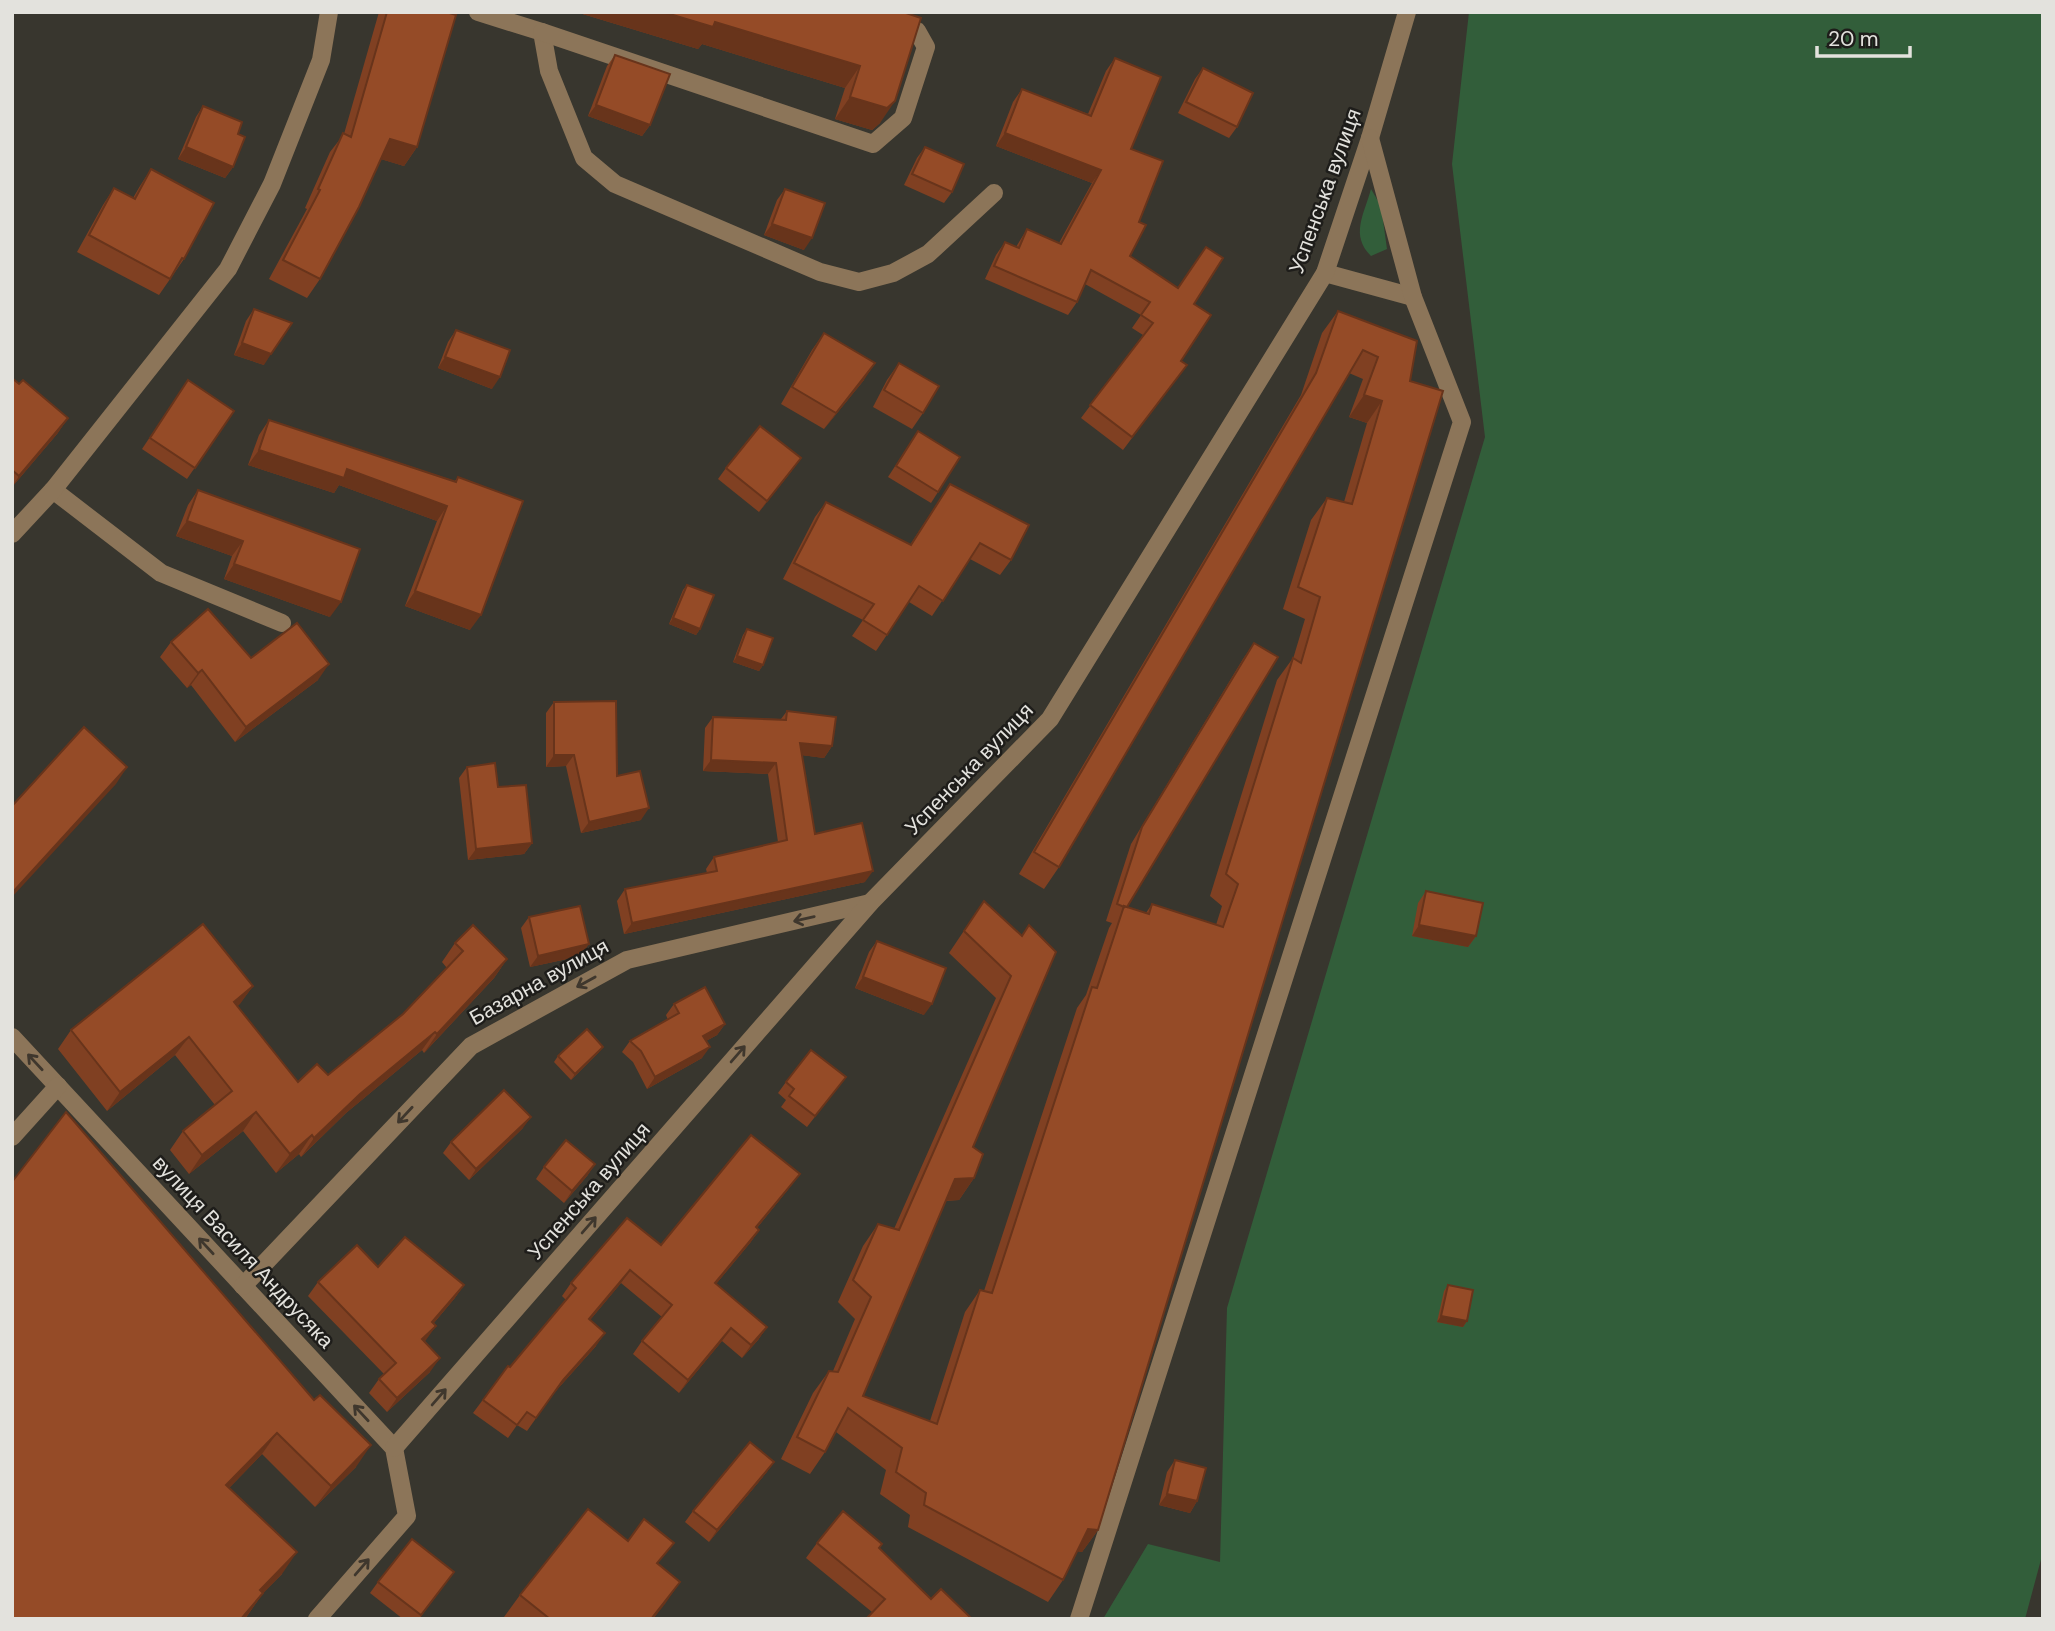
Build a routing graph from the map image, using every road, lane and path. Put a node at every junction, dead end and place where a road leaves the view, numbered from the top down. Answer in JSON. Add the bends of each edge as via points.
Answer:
{"nodes":[{"id":1,"x":329,"y":12,"type":"edge"},
{"id":2,"x":478,"y":12,"type":"edge"},
{"id":3,"x":850,"y":12,"type":"edge"},
{"id":4,"x":1407,"y":12,"type":"edge"},
{"id":5,"x":542,"y":33,"type":"junction"},
{"id":6,"x":1370,"y":138,"type":"junction"},
{"id":7,"x":994,"y":192,"type":"dead end"},
{"id":8,"x":1325,"y":273,"type":"junction"},
{"id":9,"x":1413,"y":298,"type":"junction"},
{"id":10,"x":52,"y":491,"type":"junction"},
{"id":11,"x":15,"y":525,"type":"edge"},
{"id":12,"x":282,"y":623,"type":"dead end"},
{"id":13,"x":870,"y":903,"type":"junction"},
{"id":14,"x":12,"y":1037,"type":"edge"},
{"id":15,"x":58,"y":1086,"type":"junction"},
{"id":16,"x":12,"y":1137,"type":"edge"},
{"id":17,"x":243,"y":1286,"type":"junction"},
{"id":18,"x":394,"y":1448,"type":"junction"},
{"id":19,"x":317,"y":1619,"type":"edge"},
{"id":20,"x":1079,"y":1619,"type":"edge"}],
"edges":[{"from":1,"to":10,"type":"street","via":[[321,60],[272,184],[228,269]]},
{"from":2,"to":5,"type":"street"},
{"from":3,"to":5,"type":"street","via":[[917,31],[926,47],[903,118],[873,144]]},
{"from":4,"to":6,"type":"street","name":"Успенська вулиця"},
{"from":5,"to":7,"type":"street","via":[[549,71],[584,158],[615,184],[820,272],[859,282],[893,273],[928,254]]},
{"from":6,"to":8,"type":"street","name":"Успенська вулиця"},
{"from":6,"to":9,"type":"street"},
{"from":8,"to":9,"type":"street"},
{"from":8,"to":13,"type":"street","name":"Успенська вулиця","via":[[1050,719]]},
{"from":9,"to":20,"type":"street","via":[[1462,422]]},
{"from":10,"to":11,"type":"street"},
{"from":10,"to":12,"type":"street","via":[[161,573]]},
{"from":13,"to":17,"type":"street","name":"Базарна вулиця","one_way":true,"via":[[627,960],[471,1046]]},
{"from":18,"to":13,"type":"street","name":"Успенська вулиця","one_way":true},
{"from":15,"to":14,"type":"street","name":"вулиця Василя Андрусяка","one_way":true},
{"from":15,"to":16,"type":"street"},
{"from":17,"to":15,"type":"street","name":"вулиця Василя Андрусяка","one_way":true},
{"from":18,"to":17,"type":"street","name":"вулиця Василя Андрусяка","one_way":true},
{"from":19,"to":18,"type":"street","one_way":true,"via":[[407,1516]]}]}
